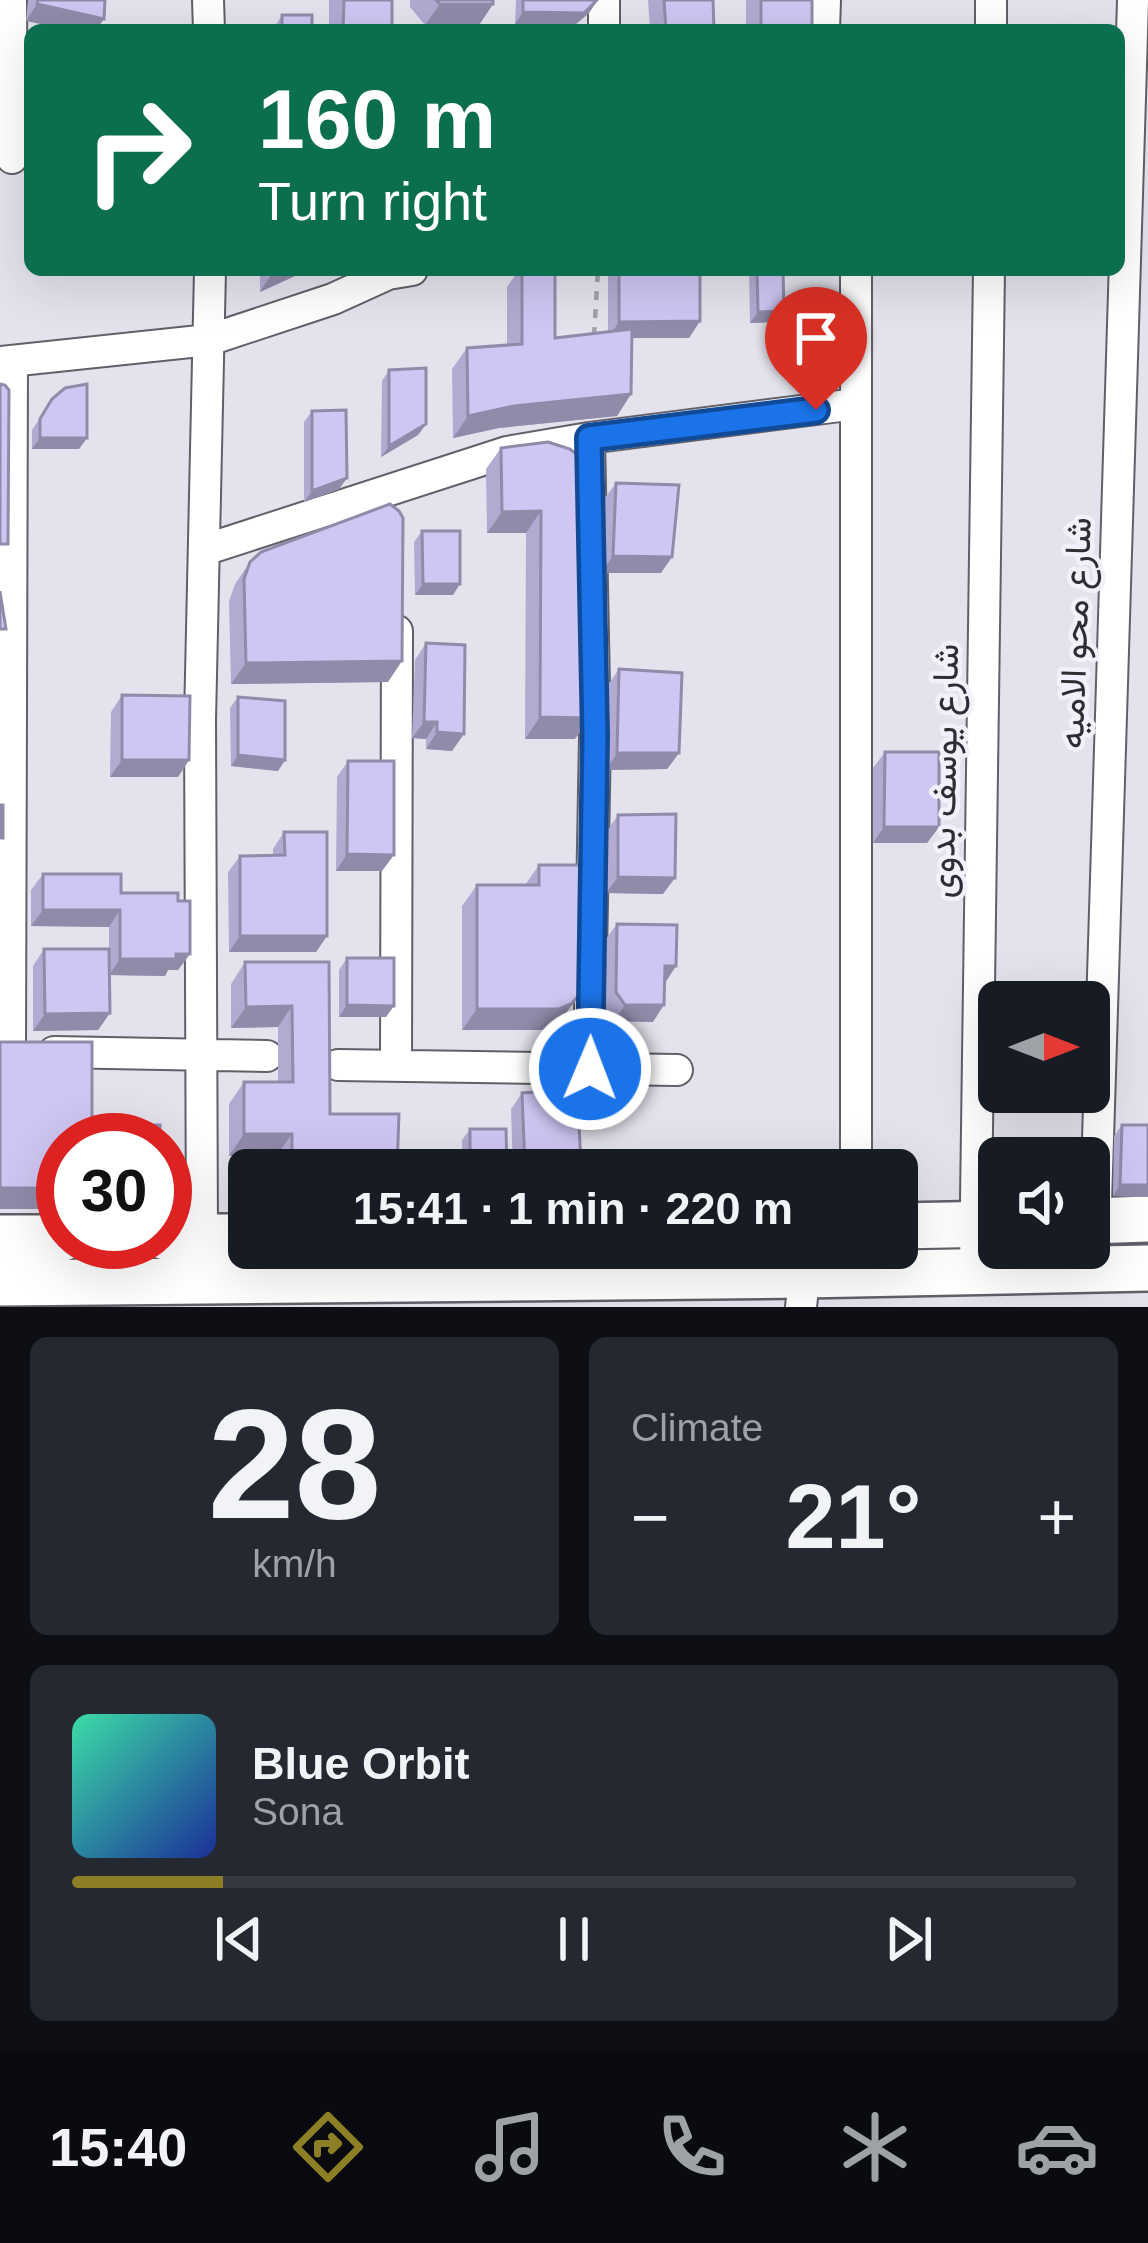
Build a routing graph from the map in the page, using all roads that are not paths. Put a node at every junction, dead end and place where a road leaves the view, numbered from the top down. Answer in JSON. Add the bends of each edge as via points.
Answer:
{"nodes":[{"id":1,"x":11,"y":0,"type":"edge"},
{"id":2,"x":1133,"y":0,"type":"edge"},
{"id":3,"x":14,"y":158,"type":"edge"},
{"id":4,"x":1131,"y":215,"type":"edge"},
{"id":5,"x":210,"y":276,"type":"edge"},
{"id":6,"x":384,"y":276,"type":"edge"},
{"id":7,"x":856,"y":276,"type":"edge"},
{"id":8,"x":988,"y":276,"type":"edge"},
{"id":9,"x":208,"y":340,"type":"junction"},
{"id":10,"x":6,"y":362,"type":"edge"},
{"id":11,"x":856,"y":404,"type":"junction"},
{"id":12,"x":589,"y":438,"type":"junction"},
{"id":13,"x":204,"y":550,"type":"junction"},
{"id":14,"x":6,"y":584,"type":"edge"},
{"id":15,"x":397,"y":602,"type":"edge"},
{"id":16,"x":4,"y":713,"type":"edge"},
{"id":17,"x":5,"y":921,"type":"edge"},
{"id":18,"x":5,"y":1051,"type":"edge"},
{"id":19,"x":202,"y":1054,"type":"junction"},
{"id":20,"x":267,"y":1056,"type":"dead end"},
{"id":21,"x":338,"y":1065,"type":"dead end"},
{"id":22,"x":396,"y":1066,"type":"junction"},
{"id":23,"x":590,"y":1069,"type":"junction"},
{"id":24,"x":677,"y":1070,"type":"dead end"},
{"id":25,"x":987,"y":1137,"type":"edge"},
{"id":26,"x":1095,"y":1137,"type":"edge"},
{"id":27,"x":856,"y":1149,"type":"edge"},
{"id":28,"x":192,"y":1150,"type":"edge"},
{"id":29,"x":1148,"y":1219,"type":"edge"},
{"id":30,"x":1110,"y":1220,"type":"edge"},
{"id":31,"x":978,"y":1224,"type":"edge"},
{"id":32,"x":918,"y":1226,"type":"edge"},
{"id":33,"x":192,"y":1237,"type":"edge"},
{"id":34,"x":228,"y":1237,"type":"edge"},
{"id":35,"x":0,"y":1238,"type":"edge"},
{"id":36,"x":36,"y":1238,"type":"edge"},
{"id":37,"x":978,"y":1261,"type":"edge"},
{"id":38,"x":1148,"y":1268,"type":"edge"},
{"id":39,"x":1094,"y":1269,"type":"edge"},
{"id":40,"x":1110,"y":1269,"type":"edge"},
{"id":41,"x":975,"y":1273,"type":"junction"},
{"id":42,"x":804,"y":1277,"type":"edge"},
{"id":43,"x":0,"y":1283,"type":"edge"},
{"id":44,"x":585,"y":1292,"type":"edge"},
{"id":45,"x":334,"y":1293,"type":"edge"},
{"id":46,"x":426,"y":1293,"type":"edge"},
{"id":47,"x":114,"y":1294,"type":"edge"}],
"edges":[{"from":1,"to":3,"type":"street"},
{"from":2,"to":4,"type":"street","name":"شارع محو الاميه"},
{"from":4,"to":26,"type":"street","name":"شارع محو الاميه"},
{"from":5,"to":9,"type":"street"},
{"from":6,"to":9,"type":"street"},
{"from":7,"to":11,"type":"street"},
{"from":8,"to":25,"type":"street","name":"شارع يوسف بدوى"},
{"from":9,"to":10,"type":"street"},
{"from":9,"to":13,"type":"street"},
{"from":10,"to":14,"type":"street"},
{"from":11,"to":12,"type":"street"},
{"from":11,"to":27,"type":"street"},
{"from":12,"to":13,"type":"street","via":[[507,452],[397,498]]},
{"from":12,"to":23,"type":"street"},
{"from":13,"to":19,"type":"street"},
{"from":14,"to":16,"type":"street"},
{"from":15,"to":22,"type":"street"},
{"from":16,"to":17,"type":"street"},
{"from":17,"to":18,"type":"street"},
{"from":18,"to":19,"type":"street"},
{"from":19,"to":20,"type":"street"},
{"from":19,"to":28,"type":"street"},
{"from":21,"to":22,"type":"street"},
{"from":22,"to":23,"type":"street"},
{"from":23,"to":24,"type":"street"},
{"from":29,"to":30,"type":"main road"},
{"from":31,"to":32,"type":"main road"},
{"from":33,"to":34,"type":"main road"},
{"from":35,"to":36,"type":"main road"},
{"from":37,"to":41,"type":"street","name":"شارع يوسف بدوى"},
{"from":38,"to":40,"type":"main road"},
{"from":39,"to":41,"type":"main road"},
{"from":41,"to":42,"type":"main road"},
{"from":42,"to":44,"type":"main road"},
{"from":43,"to":47,"type":"main road"},
{"from":44,"to":46,"type":"main road"},
{"from":45,"to":46,"type":"main road"},
{"from":45,"to":47,"type":"main road"}]}
